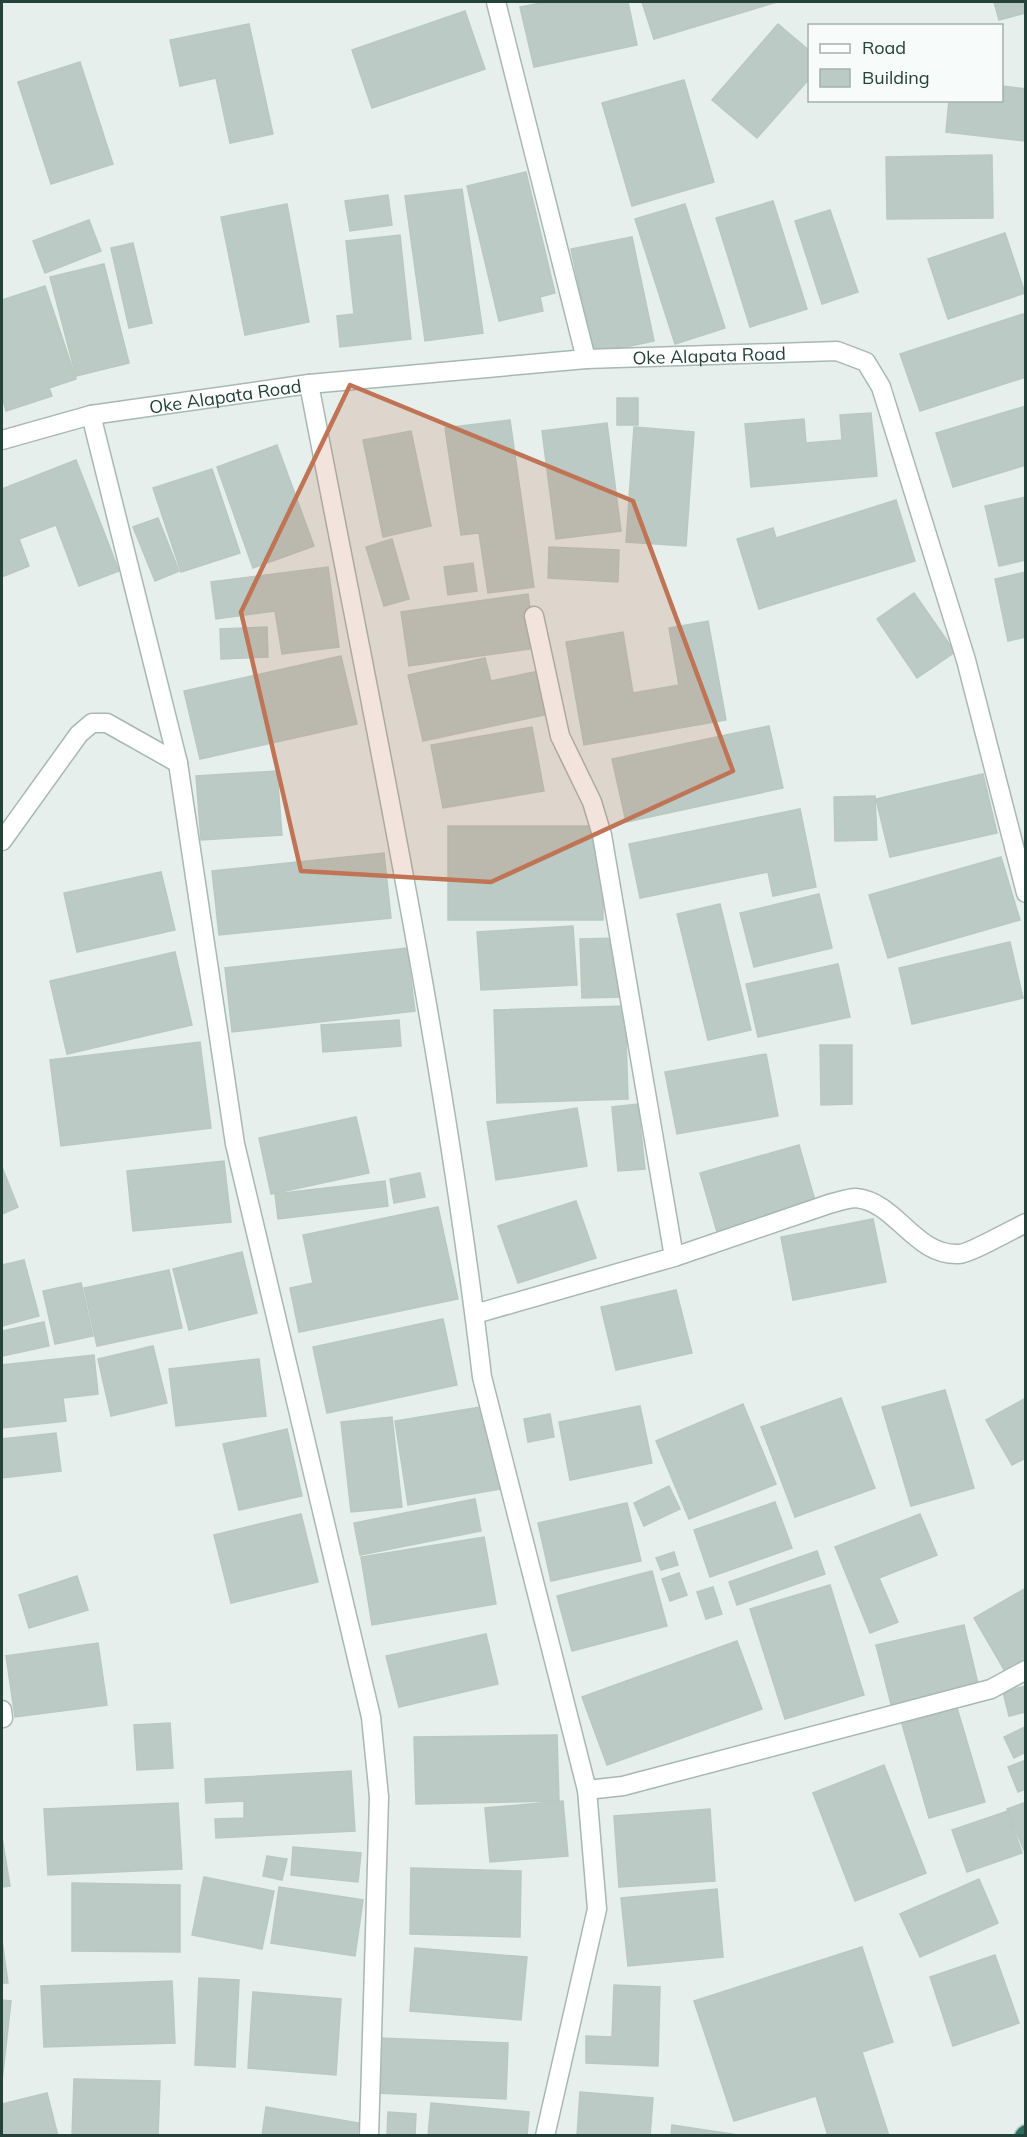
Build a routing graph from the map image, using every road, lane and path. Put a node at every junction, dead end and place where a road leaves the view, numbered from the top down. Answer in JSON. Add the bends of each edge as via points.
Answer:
{"nodes":[{"id":1,"x":496,"y":2,"type":"edge"},
{"id":2,"x":586,"y":359,"type":"junction"},
{"id":3,"x":309,"y":384,"type":"junction"},
{"id":4,"x":91,"y":415,"type":"junction"},
{"id":5,"x":2,"y":440,"type":"edge"},
{"id":6,"x":534,"y":616,"type":"dead end"},
{"id":7,"x":178,"y":763,"type":"junction"},
{"id":8,"x":2,"y":841,"type":"edge"},
{"id":9,"x":1026,"y":893,"type":"edge"},
{"id":10,"x":1026,"y":1223,"type":"edge"},
{"id":11,"x":674,"y":1257,"type":"junction"},
{"id":12,"x":475,"y":1314,"type":"junction"},
{"id":13,"x":1026,"y":1670,"type":"edge"},
{"id":14,"x":586,"y":1790,"type":"junction"},
{"id":15,"x":369,"y":2136,"type":"edge"},
{"id":16,"x":545,"y":2136,"type":"edge"}],
"edges":[{"from":1,"to":2,"type":"street"},
{"from":2,"to":3,"type":"street","name":"Oke Alapata Road"},
{"from":2,"to":9,"type":"street","name":"Oke Alapata Road","via":[[837,351],[866,362],[881,387],[966,660]]},
{"from":3,"to":4,"type":"street","name":"Oke Alapata Road"},
{"from":3,"to":12,"type":"street","via":[[424,985]]},
{"from":4,"to":5,"type":"street","name":"Oke Alapata Road"},
{"from":4,"to":7,"type":"street"},
{"from":6,"to":11,"type":"street","via":[[560,735],[592,802],[602,835]]},
{"from":7,"to":8,"type":"street","via":[[106,723],[92,723],[79,734]]},
{"from":7,"to":15,"type":"street","via":[[235,1144],[371,1717],[379,1797]]},
{"from":10,"to":11,"type":"street","via":[[961,1254],[940,1253],[918,1240],[878,1205],[855,1198]]},
{"from":11,"to":12,"type":"street"},
{"from":12,"to":14,"type":"street","via":[[482,1377]]},
{"from":13,"to":14,"type":"street","via":[[991,1689],[623,1786]]},
{"from":14,"to":16,"type":"street","via":[[597,1909]]}]}
